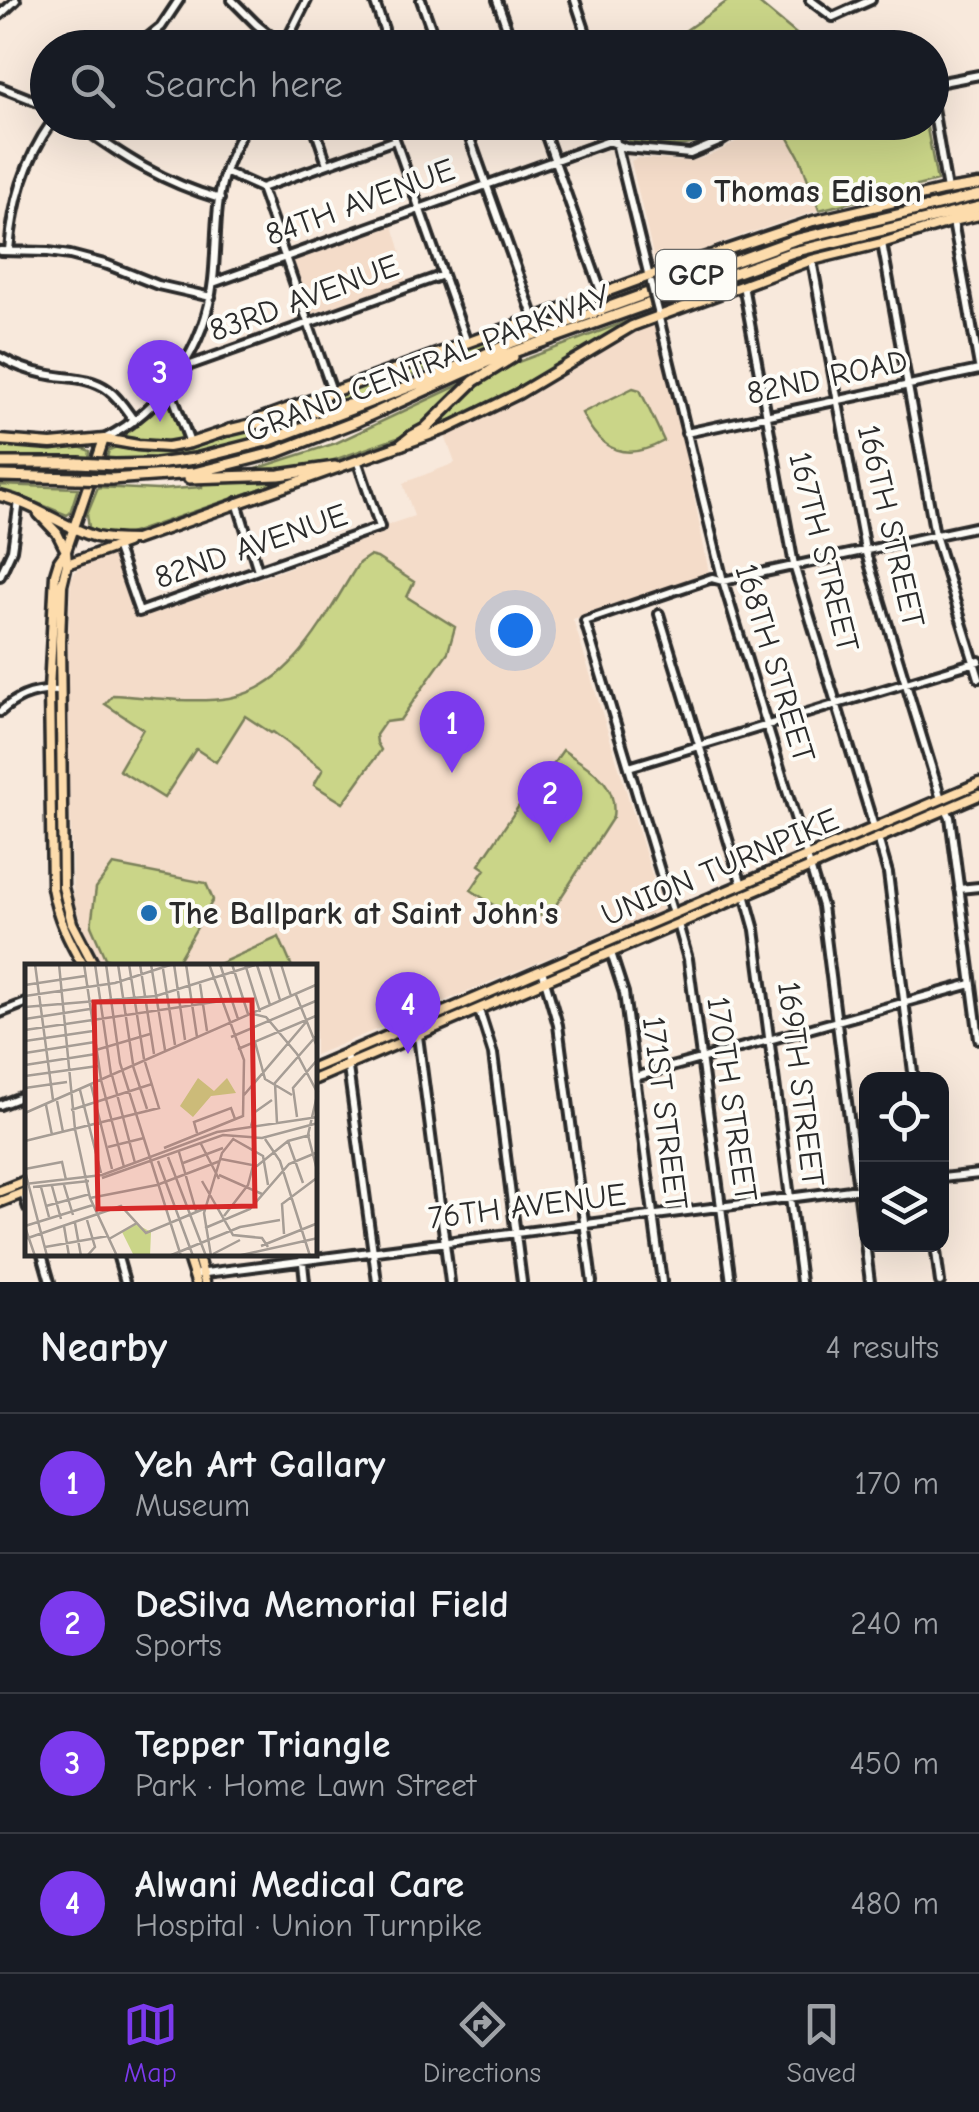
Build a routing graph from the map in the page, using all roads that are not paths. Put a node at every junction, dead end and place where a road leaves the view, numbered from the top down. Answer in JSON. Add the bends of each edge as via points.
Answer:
{"nodes":[{"id":1,"x":16,"y":0,"type":"edge"},
{"id":2,"x":180,"y":0,"type":"edge"},
{"id":3,"x":232,"y":0,"type":"edge"},
{"id":4,"x":307,"y":0,"type":"edge"},
{"id":5,"x":374,"y":0,"type":"edge"},
{"id":6,"x":421,"y":0,"type":"edge"},
{"id":7,"x":498,"y":0,"type":"edge"},
{"id":8,"x":574,"y":0,"type":"edge"},
{"id":9,"x":810,"y":0,"type":"edge"},
{"id":10,"x":871,"y":0,"type":"edge"},
{"id":11,"x":0,"y":15,"type":"edge"},
{"id":12,"x":159,"y":30,"type":"edge"},
{"id":13,"x":263,"y":30,"type":"edge"},
{"id":14,"x":292,"y":30,"type":"edge"},
{"id":15,"x":384,"y":30,"type":"edge"},
{"id":16,"x":432,"y":30,"type":"edge"},
{"id":17,"x":508,"y":30,"type":"edge"},
{"id":18,"x":585,"y":30,"type":"edge"},
{"id":19,"x":979,"y":75,"type":"edge"},
{"id":20,"x":949,"y":81,"type":"edge"},
{"id":21,"x":0,"y":86,"type":"edge"},
{"id":22,"x":30,"y":98,"type":"edge"},
{"id":23,"x":40,"y":140,"type":"edge"},
{"id":24,"x":102,"y":140,"type":"edge"},
{"id":25,"x":238,"y":140,"type":"edge"},
{"id":26,"x":318,"y":140,"type":"edge"},
{"id":27,"x":395,"y":140,"type":"joint"},
{"id":28,"x":470,"y":140,"type":"edge"},
{"id":29,"x":547,"y":140,"type":"edge"},
{"id":30,"x":615,"y":140,"type":"edge"},
{"id":31,"x":723,"y":140,"type":"edge"},
{"id":32,"x":938,"y":140,"type":"edge"},
{"id":33,"x":616,"y":145,"type":"junction"},
{"id":34,"x":554,"y":160,"type":"junction"},
{"id":35,"x":327,"y":164,"type":"junction"},
{"id":36,"x":225,"y":172,"type":"junction"},
{"id":37,"x":486,"y":184,"type":"junction"},
{"id":38,"x":979,"y":185,"type":"edge"},
{"id":39,"x":260,"y":188,"type":"junction"},
{"id":40,"x":947,"y":190,"type":"junction"},
{"id":41,"x":979,"y":195,"type":"edge"},
{"id":42,"x":220,"y":199,"type":"junction"},
{"id":43,"x":979,"y":206,"type":"edge"},
{"id":44,"x":419,"y":208,"type":"junction"},
{"id":45,"x":979,"y":216,"type":"edge"},
{"id":46,"x":954,"y":221,"type":"junction"},
{"id":47,"x":882,"y":243,"type":"junction"},
{"id":48,"x":5,"y":251,"type":"edge"},
{"id":49,"x":284,"y":256,"type":"junction"},
{"id":50,"x":812,"y":260,"type":"junction"},
{"id":51,"x":443,"y":276,"type":"junction"},
{"id":52,"x":650,"y":280,"type":"junction"},
{"id":53,"x":213,"y":283,"type":"junction"},
{"id":54,"x":743,"y":284,"type":"junction"},
{"id":55,"x":602,"y":294,"type":"junction"},
{"id":56,"x":210,"y":297,"type":"junction"},
{"id":57,"x":658,"y":314,"type":"junction"},
{"id":58,"x":534,"y":318,"type":"junction"},
{"id":59,"x":308,"y":324,"type":"junction"},
{"id":60,"x":467,"y":343,"type":"junction"},
{"id":61,"x":527,"y":348,"type":"junction"},
{"id":62,"x":0,"y":357,"type":"edge"},
{"id":63,"x":183,"y":368,"type":"junction"},
{"id":64,"x":979,"y":368,"type":"edge"},
{"id":65,"x":170,"y":386,"type":"junction"},
{"id":66,"x":907,"y":386,"type":"junction"},
{"id":67,"x":332,"y":391,"type":"junction"},
{"id":68,"x":376,"y":399,"type":"junction"},
{"id":69,"x":837,"y":401,"type":"junction"},
{"id":70,"x":766,"y":416,"type":"junction"},
{"id":71,"x":134,"y":421,"type":"junction"},
{"id":72,"x":229,"y":430,"type":"junction"},
{"id":73,"x":686,"y":433,"type":"junction"},
{"id":74,"x":104,"y":439,"type":"junction"},
{"id":75,"x":0,"y":440,"type":"edge"},
{"id":76,"x":190,"y":444,"type":"junction"},
{"id":77,"x":402,"y":444,"type":"junction"},
{"id":78,"x":357,"y":460,"type":"junction"},
{"id":79,"x":0,"y":463,"type":"edge"},
{"id":80,"x":335,"y":467,"type":"junction"},
{"id":81,"x":0,"y":476,"type":"edge"},
{"id":82,"x":156,"y":476,"type":"junction"},
{"id":83,"x":0,"y":496,"type":"edge"},
{"id":84,"x":18,"y":501,"type":"junction"},
{"id":85,"x":237,"y":502,"type":"junction"},
{"id":86,"x":979,"y":526,"type":"edge"},
{"id":87,"x":74,"y":527,"type":"junction"},
{"id":88,"x":936,"y":535,"type":"junction"},
{"id":89,"x":135,"y":540,"type":"junction"},
{"id":90,"x":116,"y":546,"type":"junction"},
{"id":91,"x":865,"y":550,"type":"junction"},
{"id":92,"x":66,"y":552,"type":"junction"},
{"id":93,"x":67,"y":564,"type":"junction"},
{"id":94,"x":794,"y":565,"type":"junction"},
{"id":95,"x":258,"y":570,"type":"junction"},
{"id":96,"x":0,"y":576,"type":"edge"},
{"id":97,"x":723,"y":582,"type":"junction"},
{"id":98,"x":658,"y":614,"type":"dead end"},
{"id":99,"x":977,"y":662,"type":"edge"},
{"id":100,"x":979,"y":678,"type":"edge"},
{"id":101,"x":905,"y":683,"type":"junction"},
{"id":102,"x":54,"y":691,"type":"junction"},
{"id":103,"x":836,"y":704,"type":"junction"},
{"id":104,"x":0,"y":712,"type":"edge"},
{"id":105,"x":768,"y":725,"type":"junction"},
{"id":106,"x":699,"y":746,"type":"junction"},
{"id":107,"x":629,"y":767,"type":"junction"},
{"id":108,"x":979,"y":783,"type":"edge"},
{"id":109,"x":979,"y":795,"type":"edge"},
{"id":110,"x":941,"y":799,"type":"junction"},
{"id":111,"x":946,"y":809,"type":"junction"},
{"id":112,"x":874,"y":828,"type":"junction"},
{"id":113,"x":878,"y":838,"type":"junction"},
{"id":114,"x":807,"y":856,"type":"junction"},
{"id":115,"x":810,"y":867,"type":"junction"},
{"id":116,"x":979,"y":887,"type":"edge"},
{"id":117,"x":744,"y":889,"type":"junction"},
{"id":118,"x":960,"y":890,"type":"junction"},
{"id":119,"x":673,"y":914,"type":"junction"},
{"id":120,"x":678,"y":924,"type":"junction"},
{"id":121,"x":611,"y":953,"type":"junction"},
{"id":122,"x":979,"y":959,"type":"edge"},
{"id":123,"x":968,"y":960,"type":"junction"},
{"id":124,"x":82,"y":964,"type":"edge"},
{"id":125,"x":93,"y":964,"type":"edge"},
{"id":126,"x":542,"y":970,"type":"junction"},
{"id":127,"x":546,"y":980,"type":"junction"},
{"id":128,"x":972,"y":984,"type":"junction"},
{"id":129,"x":904,"y":1002,"type":"junction"},
{"id":130,"x":25,"y":1003,"type":"edge"},
{"id":131,"x":479,"y":1010,"type":"junction"},
{"id":132,"x":0,"y":1013,"type":"edge"},
{"id":133,"x":837,"y":1020,"type":"junction"},
{"id":134,"x":418,"y":1036,"type":"junction"},
{"id":135,"x":979,"y":1036,"type":"edge"},
{"id":136,"x":770,"y":1039,"type":"junction"},
{"id":137,"x":346,"y":1053,"type":"junction"},
{"id":138,"x":702,"y":1058,"type":"junction"},
{"id":139,"x":348,"y":1065,"type":"junction"},
{"id":140,"x":318,"y":1066,"type":"edge"},
{"id":141,"x":913,"y":1072,"type":"edge"},
{"id":142,"x":635,"y":1077,"type":"junction"},
{"id":143,"x":318,"y":1078,"type":"edge"},
{"id":144,"x":25,"y":1095,"type":"edge"},
{"id":145,"x":0,"y":1106,"type":"edge"},
{"id":146,"x":859,"y":1168,"type":"edge"},
{"id":147,"x":979,"y":1174,"type":"edge"},
{"id":148,"x":949,"y":1177,"type":"edge"},
{"id":149,"x":25,"y":1181,"type":"edge"},
{"id":150,"x":859,"y":1188,"type":"edge"},
{"id":151,"x":0,"y":1191,"type":"edge"},
{"id":152,"x":25,"y":1192,"type":"edge"},
{"id":153,"x":790,"y":1198,"type":"junction"},
{"id":154,"x":0,"y":1202,"type":"edge"},
{"id":155,"x":722,"y":1206,"type":"junction"},
{"id":156,"x":653,"y":1215,"type":"junction"},
{"id":157,"x":584,"y":1224,"type":"junction"},
{"id":158,"x":516,"y":1232,"type":"junction"},
{"id":159,"x":445,"y":1242,"type":"junction"},
{"id":160,"x":374,"y":1251,"type":"junction"},
{"id":161,"x":867,"y":1252,"type":"edge"},
{"id":162,"x":936,"y":1252,"type":"edge"},
{"id":163,"x":318,"y":1256,"type":"edge"},
{"id":164,"x":43,"y":1257,"type":"edge"},
{"id":165,"x":117,"y":1257,"type":"edge"},
{"id":166,"x":302,"y":1257,"type":"edge"},
{"id":167,"x":199,"y":1278,"type":"edge"},
{"id":168,"x":50,"y":1282,"type":"edge"},
{"id":169,"x":125,"y":1282,"type":"edge"},
{"id":170,"x":305,"y":1282,"type":"edge"},
{"id":171,"x":378,"y":1282,"type":"edge"},
{"id":172,"x":450,"y":1282,"type":"edge"},
{"id":173,"x":522,"y":1282,"type":"edge"},
{"id":174,"x":592,"y":1282,"type":"edge"},
{"id":175,"x":662,"y":1282,"type":"edge"},
{"id":176,"x":731,"y":1282,"type":"edge"},
{"id":177,"x":801,"y":1282,"type":"edge"},
{"id":178,"x":870,"y":1282,"type":"edge"},
{"id":179,"x":940,"y":1282,"type":"edge"}],
"edges":[{"from":1,"to":11,"type":"street"},
{"from":2,"to":12,"type":"street"},
{"from":3,"to":13,"type":"street"},
{"from":4,"to":14,"type":"street"},
{"from":5,"to":15,"type":"street"},
{"from":6,"to":16,"type":"street"},
{"from":7,"to":17,"type":"street"},
{"from":8,"to":18,"type":"street"},
{"from":9,"to":10,"type":"street","via":[[832,17]]},
{"from":19,"to":20,"type":"street"},
{"from":21,"to":22,"type":"street"},
{"from":23,"to":48,"type":"street","via":[[23,174]]},
{"from":24,"to":42,"type":"street","via":[[148,171]]},
{"from":25,"to":36,"type":"street"},
{"from":26,"to":35,"type":"street"},
{"from":27,"to":35,"type":"street"},
{"from":27,"to":44,"type":"street"},
{"from":28,"to":37,"type":"street"},
{"from":29,"to":34,"type":"street"},
{"from":30,"to":33,"type":"street","name":"168TH STREET"},
{"from":31,"to":33,"type":"street","name":"84TH AVENUE","via":[[690,154]]},
{"from":32,"to":40,"type":"street"},
{"from":33,"to":34,"type":"street","name":"84TH AVENUE","via":[[608,141]]},
{"from":33,"to":52,"type":"street","name":"168TH STREET"},
{"from":34,"to":37,"type":"street","name":"84TH AVENUE"},
{"from":34,"to":55,"type":"street"},
{"from":35,"to":39,"type":"street"},
{"from":36,"to":39,"type":"street"},
{"from":36,"to":42,"type":"street"},
{"from":37,"to":44,"type":"street","name":"84TH AVENUE"},
{"from":37,"to":58,"type":"street"},
{"from":38,"to":40,"type":"main road","name":"GRAND CENTRAL PARKWAY"},
{"from":39,"to":49,"type":"street"},
{"from":40,"to":52,"type":"main road","name":"GRAND CENTRAL PARKWAY","via":[[813,221]]},
{"from":41,"to":68,"type":"highway","name":"GRAND CENTRAL PARKWAY","number":"GCP","via":[[794,240]]},
{"from":42,"to":53,"type":"street"},
{"from":43,"to":61,"type":"highway","name":"GRAND CENTRAL PARKWAY","number":"GCP","via":[[793,252]]},
{"from":44,"to":49,"type":"street","name":"84TH AVENUE"},
{"from":44,"to":51,"type":"street"},
{"from":45,"to":46,"type":"main road","name":"GRAND CENTRAL PARKWAY"},
{"from":46,"to":47,"type":"main road","name":"GRAND CENTRAL PARKWAY"},
{"from":46,"to":64,"type":"street"},
{"from":47,"to":50,"type":"main road","name":"GRAND CENTRAL PARKWAY"},
{"from":47,"to":66,"type":"street"},
{"from":48,"to":56,"type":"street","via":[[76,257]]},
{"from":49,"to":53,"type":"street","name":"84TH AVENUE"},
{"from":49,"to":59,"type":"street"},
{"from":50,"to":54,"type":"main road","name":"GRAND CENTRAL PARKWAY"},
{"from":50,"to":69,"type":"street","name":"166TH STREET"},
{"from":51,"to":59,"type":"street","name":"83RD AVENUE"},
{"from":51,"to":60,"type":"street"},
{"from":52,"to":55,"type":"main road","name":"GRAND CENTRAL PARKWAY"},
{"from":52,"to":57,"type":"street","name":"168TH STREET","bridge":true},
{"from":53,"to":56,"type":"street"},
{"from":54,"to":57,"type":"main road","name":"GRAND CENTRAL PARKWAY"},
{"from":54,"to":70,"type":"street","name":"167TH STREET"},
{"from":55,"to":58,"type":"main road","name":"GRAND CENTRAL PARKWAY"},
{"from":56,"to":63,"type":"street"},
{"from":57,"to":73,"type":"street","name":"168TH STREET"},
{"from":57,"to":77,"type":"main road","name":"GRAND CENTRAL PARKWAY","via":[[478,415]]},
{"from":58,"to":60,"type":"main road","name":"GRAND CENTRAL PARKWAY"},
{"from":59,"to":63,"type":"street","name":"83RD AVENUE"},
{"from":59,"to":67,"type":"street"},
{"from":60,"to":67,"type":"main road","name":"GRAND CENTRAL PARKWAY"},
{"from":61,"to":77,"type":"highway","via":[[474,381]]},
{"from":61,"to":82,"type":"highway","name":"GRAND CENTRAL PARKWAY","number":"GCP","via":[[303,443],[194,473]]},
{"from":62,"to":71,"type":"street","via":[[96,383]]},
{"from":63,"to":65,"type":"street"},
{"from":64,"to":66,"type":"street","name":"82ND ROAD"},
{"from":65,"to":71,"type":"street"},
{"from":65,"to":76,"type":"street"},
{"from":66,"to":69,"type":"street","name":"82ND ROAD"},
{"from":66,"to":88,"type":"street"},
{"from":67,"to":72,"type":"main road","name":"GRAND CENTRAL PARKWAY"},
{"from":68,"to":72,"type":"highway"},
{"from":68,"to":79,"type":"highway","name":"GRAND CENTRAL PARKWAY","number":"GCP","bridge":true,"via":[[229,452],[156,464]]},
{"from":69,"to":70,"type":"street","name":"82ND ROAD"},
{"from":69,"to":91,"type":"street","name":"166TH STREET"},
{"from":70,"to":73,"type":"street","name":"82ND ROAD"},
{"from":70,"to":94,"type":"street","name":"167TH STREET"},
{"from":71,"to":74,"type":"street"},
{"from":72,"to":76,"type":"main road","name":"GRAND CENTRAL PARKWAY"},
{"from":73,"to":97,"type":"street","name":"168TH STREET"},
{"from":74,"to":75,"type":"main road","name":"GRAND CENTRAL PARKWAY"},
{"from":74,"to":76,"type":"main road","name":"GRAND CENTRAL PARKWAY","via":[[138,446]]},
{"from":74,"to":87,"type":"main road"},
{"from":77,"to":78,"type":"main road","name":"GRAND CENTRAL PARKWAY"},
{"from":78,"to":80,"type":"main road","name":"GRAND CENTRAL PARKWAY"},
{"from":78,"to":95,"type":"street","name":"82ND AVENUE","via":[[380,527]]},
{"from":80,"to":82,"type":"highway","via":[[206,479]]},
{"from":80,"to":85,"type":"main road","name":"GRAND CENTRAL PARKWAY"},
{"from":81,"to":82,"type":"highway","name":"GRAND CENTRAL PARKWAY","number":"GCP","bridge":true},
{"from":83,"to":84,"type":"main road","name":"GRAND CENTRAL PARKWAY"},
{"from":84,"to":87,"type":"main road","name":"GRAND CENTRAL PARKWAY"},
{"from":84,"to":92,"type":"main road","via":[[44,518]]},
{"from":84,"to":96,"type":"street","via":[[12,550]]},
{"from":85,"to":89,"type":"main road","name":"GRAND CENTRAL PARKWAY"},
{"from":85,"to":95,"type":"street"},
{"from":86,"to":88,"type":"street"},
{"from":87,"to":89,"type":"main road","name":"GRAND CENTRAL PARKWAY"},
{"from":87,"to":92,"type":"main road"},
{"from":88,"to":91,"type":"street"},
{"from":88,"to":99,"type":"street"},
{"from":89,"to":90,"type":"main road"},
{"from":90,"to":93,"type":"main road"},
{"from":90,"to":95,"type":"street","name":"82ND AVENUE","via":[[139,612]]},
{"from":91,"to":94,"type":"street"},
{"from":91,"to":101,"type":"street","name":"166TH STREET"},
{"from":92,"to":93,"type":"main road"},
{"from":92,"to":102,"type":"main road","via":[[54,581]]},
{"from":93,"to":102,"type":"main road"},
{"from":94,"to":97,"type":"street"},
{"from":94,"to":103,"type":"street","name":"167TH STREET"},
{"from":97,"to":105,"type":"street","name":"168TH STREET"},
{"from":97,"to":107,"type":"street","via":[[712,578],[585,621]]},
{"from":98,"to":106,"type":"street","name":"169TH STREET"},
{"from":99,"to":100,"type":"street"},
{"from":99,"to":101,"type":"street"},
{"from":101,"to":103,"type":"street"},
{"from":101,"to":110,"type":"street","name":"166TH STREET"},
{"from":102,"to":104,"type":"street","via":[[33,692]]},
{"from":102,"to":124,"type":"main road","via":[[52,887]]},
{"from":102,"to":125,"type":"main road","via":[[62,886]]},
{"from":103,"to":105,"type":"street"},
{"from":103,"to":112,"type":"street","name":"167TH STREET"},
{"from":105,"to":106,"type":"street"},
{"from":105,"to":114,"type":"street","name":"168TH STREET"},
{"from":106,"to":107,"type":"street"},
{"from":106,"to":117,"type":"street","name":"169TH STREET"},
{"from":107,"to":119,"type":"street"},
{"from":108,"to":110,"type":"main road","name":"UNION TURNPIKE"},
{"from":109,"to":111,"type":"main road","name":"UNION TURNPIKE"},
{"from":110,"to":112,"type":"main road","name":"UNION TURNPIKE"},
{"from":111,"to":113,"type":"main road","name":"UNION TURNPIKE"},
{"from":111,"to":118,"type":"street"},
{"from":112,"to":114,"type":"main road","name":"UNION TURNPIKE"},
{"from":113,"to":115,"type":"main road","name":"UNION TURNPIKE"},
{"from":113,"to":129,"type":"street"},
{"from":114,"to":115,"type":"street","name":"168TH STREET"},
{"from":114,"to":117,"type":"main road","name":"UNION TURNPIKE"},
{"from":115,"to":117,"type":"main road","name":"UNION TURNPIKE"},
{"from":115,"to":133,"type":"street","name":"168TH STREET","via":[[822,906]]},
{"from":116,"to":118,"type":"street"},
{"from":117,"to":119,"type":"main road","name":"UNION TURNPIKE"},
{"from":117,"to":120,"type":"main road","name":"UNION TURNPIKE"},
{"from":117,"to":136,"type":"street","name":"169TH STREET"},
{"from":118,"to":123,"type":"street"},
{"from":119,"to":126,"type":"main road","name":"UNION TURNPIKE"},
{"from":120,"to":121,"type":"main road","name":"UNION TURNPIKE"},
{"from":120,"to":138,"type":"street","name":"170TH STREET"},
{"from":121,"to":127,"type":"main road","name":"UNION TURNPIKE"},
{"from":121,"to":142,"type":"street","name":"171ST STREET"},
{"from":122,"to":123,"type":"street"},
{"from":123,"to":128,"type":"street"},
{"from":126,"to":127,"type":"street"},
{"from":126,"to":137,"type":"main road","name":"UNION TURNPIKE"},
{"from":127,"to":131,"type":"main road","name":"UNION TURNPIKE"},
{"from":127,"to":157,"type":"street"},
{"from":128,"to":129,"type":"street"},
{"from":128,"to":135,"type":"street"},
{"from":129,"to":133,"type":"street"},
{"from":129,"to":141,"type":"street"},
{"from":130,"to":132,"type":"street"},
{"from":131,"to":134,"type":"main road","name":"UNION TURNPIKE"},
{"from":131,"to":158,"type":"street","via":[[492,1054]]},
{"from":133,"to":136,"type":"street"},
{"from":133,"to":146,"type":"street","name":"168TH STREET"},
{"from":134,"to":139,"type":"main road","name":"UNION TURNPIKE"},
{"from":134,"to":159,"type":"street"},
{"from":136,"to":138,"type":"street"},
{"from":136,"to":153,"type":"street","name":"169TH STREET"},
{"from":137,"to":139,"type":"street"},
{"from":137,"to":140,"type":"main road","name":"UNION TURNPIKE"},
{"from":138,"to":142,"type":"street"},
{"from":138,"to":155,"type":"street","name":"170TH STREET"},
{"from":139,"to":143,"type":"main road","name":"UNION TURNPIKE"},
{"from":139,"to":160,"type":"street"},
{"from":142,"to":156,"type":"street","name":"171ST STREET"},
{"from":144,"to":145,"type":"street"},
{"from":147,"to":148,"type":"street"},
{"from":149,"to":151,"type":"main road"},
{"from":150,"to":153,"type":"street","name":"76TH AVENUE"},
{"from":152,"to":154,"type":"main road"},
{"from":153,"to":155,"type":"street","name":"76TH AVENUE"},
{"from":153,"to":177,"type":"street","name":"169TH STREET"},
{"from":155,"to":156,"type":"street","name":"76TH AVENUE"},
{"from":155,"to":176,"type":"street","name":"170TH STREET"},
{"from":156,"to":157,"type":"street","name":"76TH AVENUE"},
{"from":156,"to":175,"type":"street","name":"171ST STREET"},
{"from":157,"to":158,"type":"street","name":"76TH AVENUE"},
{"from":157,"to":174,"type":"street"},
{"from":158,"to":159,"type":"street","name":"76TH AVENUE"},
{"from":158,"to":173,"type":"street"},
{"from":159,"to":160,"type":"street","name":"76TH AVENUE"},
{"from":159,"to":172,"type":"street"},
{"from":160,"to":163,"type":"street","name":"76TH AVENUE"},
{"from":160,"to":171,"type":"street"},
{"from":161,"to":178,"type":"street","name":"168TH STREET"},
{"from":162,"to":179,"type":"street"},
{"from":164,"to":168,"type":"street"},
{"from":165,"to":169,"type":"street"},
{"from":166,"to":167,"type":"street","name":"76TH AVENUE"},
{"from":166,"to":170,"type":"street"}]}
